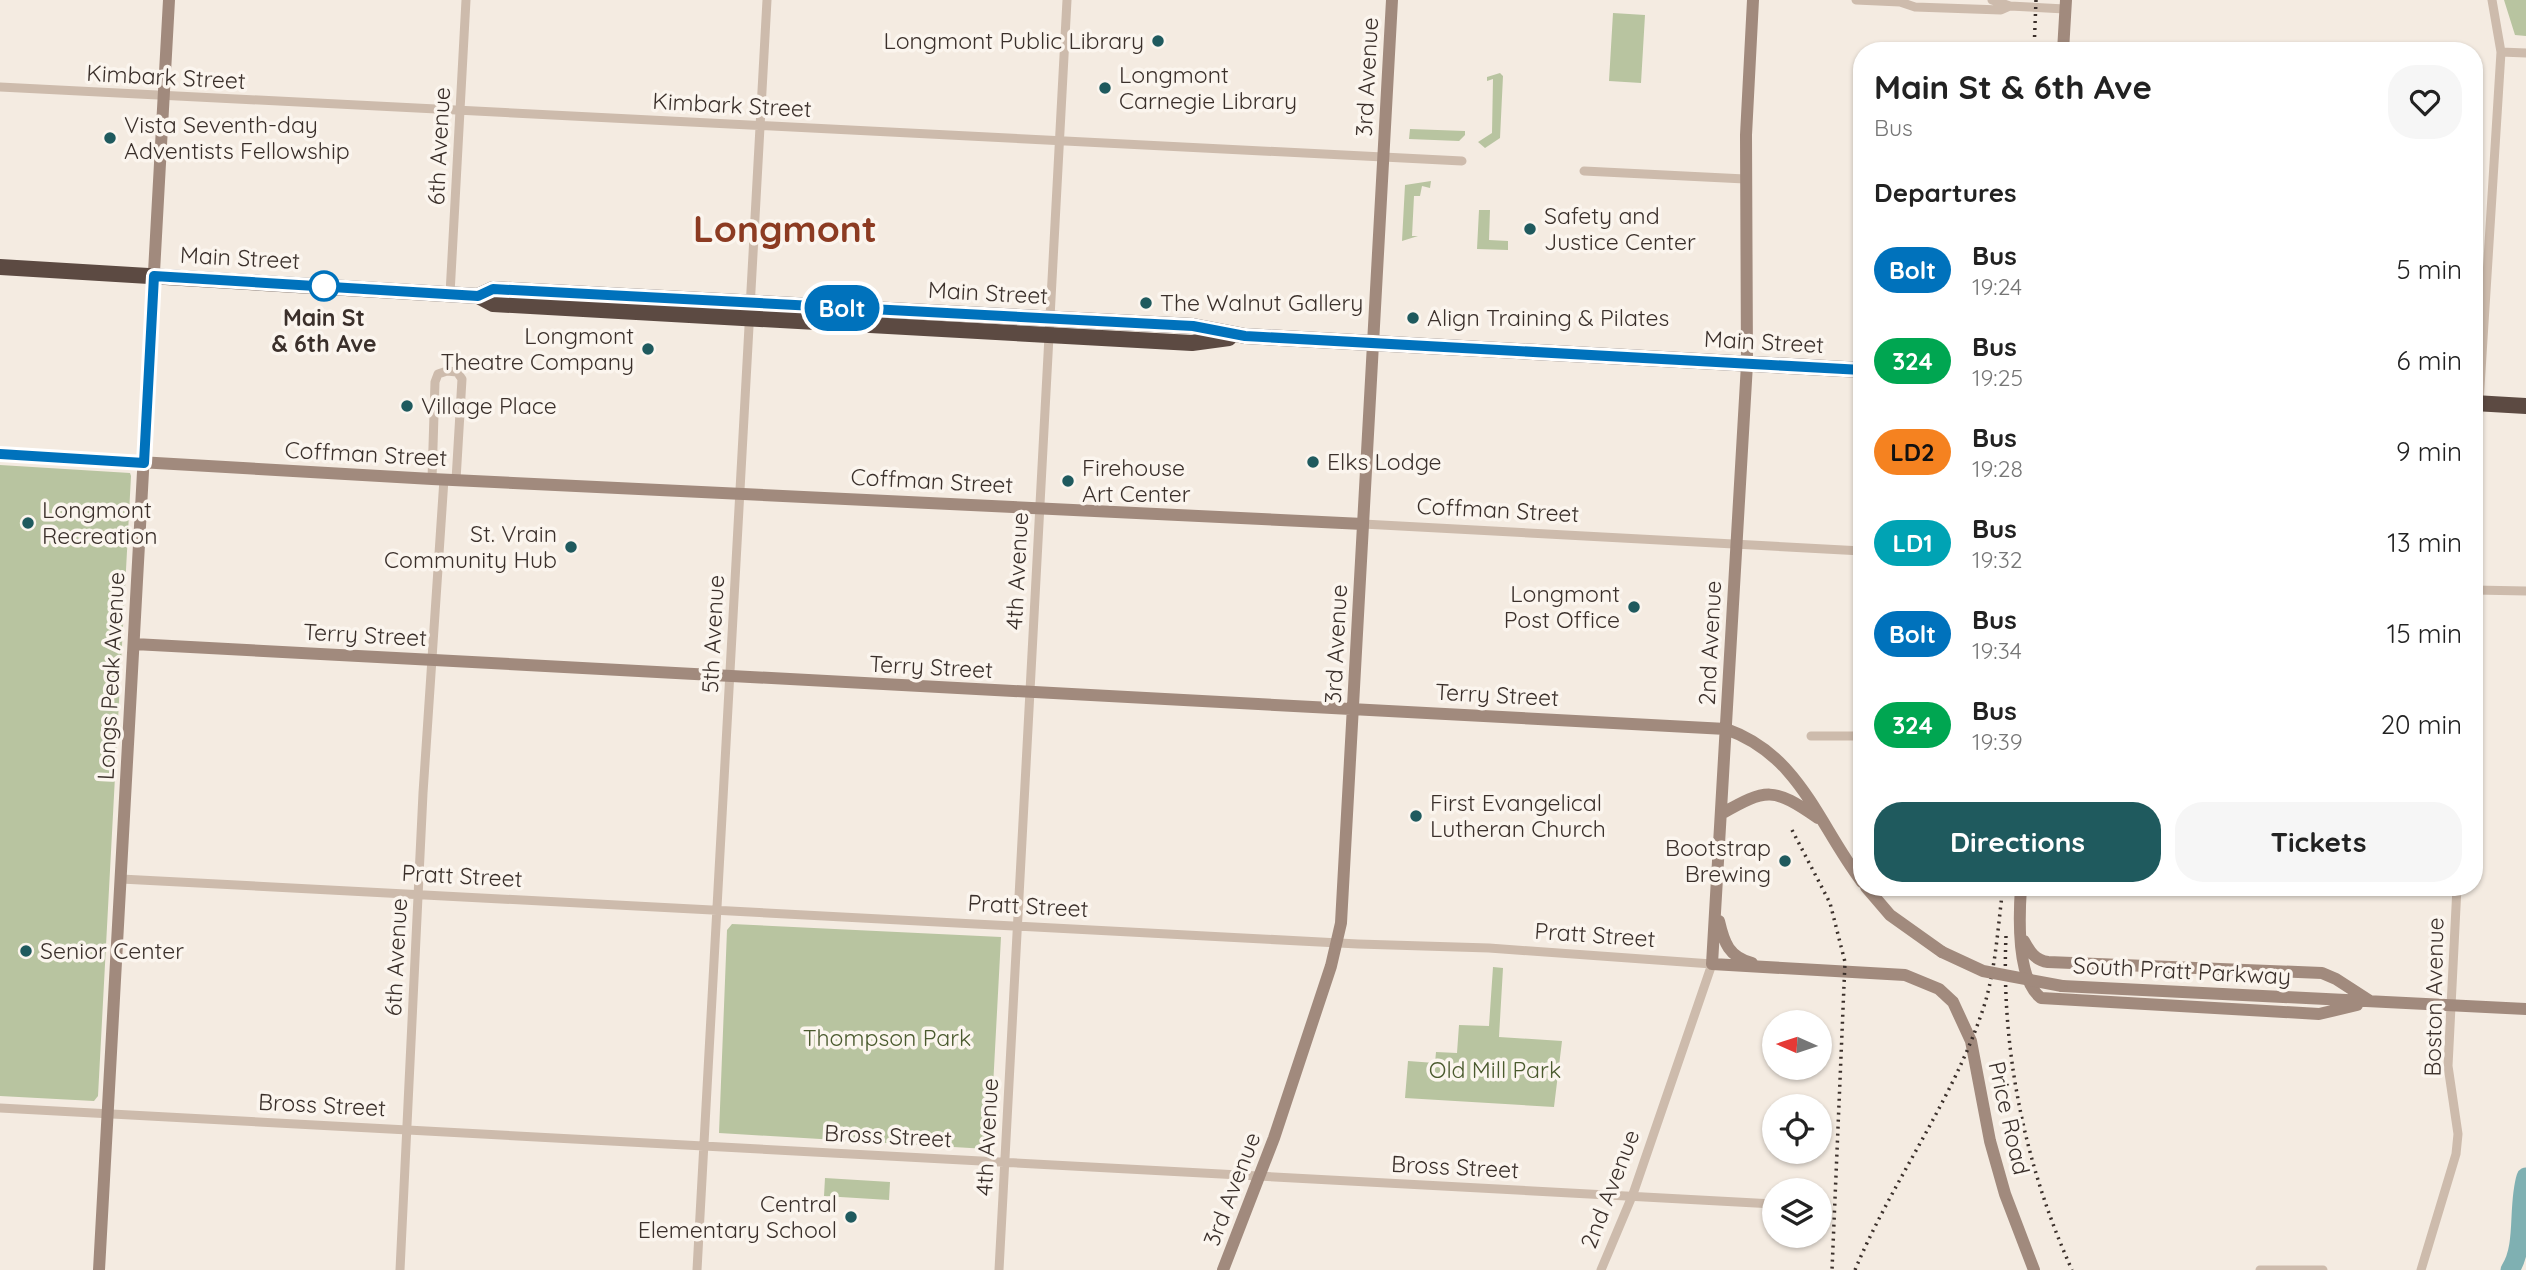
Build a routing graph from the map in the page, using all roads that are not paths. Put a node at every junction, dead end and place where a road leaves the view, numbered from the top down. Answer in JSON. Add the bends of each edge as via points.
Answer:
{"nodes":[{"id":1,"x":169,"y":0,"type":"edge"},
{"id":2,"x":466,"y":0,"type":"edge"},
{"id":3,"x":767,"y":0,"type":"edge"},
{"id":4,"x":1067,"y":0,"type":"edge"},
{"id":5,"x":1392,"y":0,"type":"edge"},
{"id":6,"x":1753,"y":0,"type":"edge"},
{"id":7,"x":1856,"y":0,"type":"edge"},
{"id":8,"x":1992,"y":0,"type":"edge"},
{"id":9,"x":2492,"y":0,"type":"edge"},
{"id":10,"x":1903,"y":1,"type":"edge"},
{"id":11,"x":2066,"y":4,"type":"edge"},
{"id":12,"x":2010,"y":5,"type":"junction"},
{"id":13,"x":2064,"y":42,"type":"edge"},
{"id":14,"x":2501,"y":52,"type":"junction"},
{"id":15,"x":2526,"y":53,"type":"edge"},
{"id":16,"x":0,"y":88,"type":"edge"},
{"id":17,"x":164,"y":96,"type":"junction"},
{"id":18,"x":460,"y":111,"type":"junction"},
{"id":19,"x":761,"y":126,"type":"junction"},
{"id":20,"x":1059,"y":141,"type":"junction"},
{"id":21,"x":1384,"y":158,"type":"junction"},
{"id":22,"x":1462,"y":161,"type":"dead end"},
{"id":23,"x":1584,"y":171,"type":"dead end"},
{"id":24,"x":1745,"y":179,"type":"junction"},
{"id":25,"x":0,"y":267,"type":"edge"},
{"id":26,"x":154,"y":276,"type":"junction"},
{"id":27,"x":450,"y":294,"type":"junction"},
{"id":28,"x":750,"y":311,"type":"junction"},
{"id":29,"x":2483,"y":315,"type":"edge"},
{"id":30,"x":1049,"y":327,"type":"junction"},
{"id":31,"x":1374,"y":343,"type":"junction"},
{"id":32,"x":1747,"y":364,"type":"junction"},
{"id":33,"x":1853,"y":370,"type":"edge"},
{"id":34,"x":2483,"y":403,"type":"edge"},
{"id":35,"x":2526,"y":405,"type":"edge"},
{"id":36,"x":0,"y":454,"type":"edge"},
{"id":37,"x":144,"y":463,"type":"junction"},
{"id":38,"x":444,"y":479,"type":"junction"},
{"id":39,"x":740,"y":493,"type":"junction"},
{"id":40,"x":1039,"y":508,"type":"junction"},
{"id":41,"x":1363,"y":524,"type":"junction"},
{"id":42,"x":1737,"y":544,"type":"junction"},
{"id":43,"x":1853,"y":550,"type":"edge"},
{"id":44,"x":2483,"y":590,"type":"edge"},
{"id":45,"x":2526,"y":591,"type":"edge"},
{"id":46,"x":134,"y":644,"type":"junction"},
{"id":47,"x":432,"y":660,"type":"junction"},
{"id":48,"x":730,"y":677,"type":"junction"},
{"id":49,"x":1030,"y":693,"type":"junction"},
{"id":50,"x":1354,"y":710,"type":"junction"},
{"id":51,"x":1726,"y":729,"type":"junction"},
{"id":52,"x":1811,"y":736,"type":"dead end"},
{"id":53,"x":1853,"y":736,"type":"edge"},
{"id":54,"x":1721,"y":814,"type":"junction"},
{"id":55,"x":1822,"y":820,"type":"junction"},
{"id":56,"x":1853,"y":868,"type":"edge"},
{"id":57,"x":121,"y":879,"type":"junction"},
{"id":58,"x":419,"y":894,"type":"junction"},
{"id":59,"x":1874,"y":896,"type":"edge"},
{"id":60,"x":2021,"y":896,"type":"edge"},
{"id":61,"x":2457,"y":896,"type":"edge"},
{"id":62,"x":1716,"y":906,"type":"junction"},
{"id":63,"x":717,"y":911,"type":"junction"},
{"id":64,"x":1018,"y":926,"type":"junction"},
{"id":65,"x":2020,"y":931,"type":"junction"},
{"id":66,"x":1337,"y":943,"type":"junction"},
{"id":67,"x":1712,"y":964,"type":"junction"},
{"id":68,"x":1769,"y":968,"type":"junction"},
{"id":69,"x":1931,"y":984,"type":"joint"},
{"id":70,"x":2370,"y":1002,"type":"junction"},
{"id":71,"x":2451,"y":1005,"type":"junction"},
{"id":72,"x":2526,"y":1009,"type":"edge"},
{"id":73,"x":0,"y":1108,"type":"edge"},
{"id":74,"x":107,"y":1114,"type":"junction"},
{"id":75,"x":407,"y":1129,"type":"junction"},
{"id":76,"x":704,"y":1145,"type":"junction"},
{"id":77,"x":1005,"y":1162,"type":"junction"},
{"id":78,"x":1260,"y":1176,"type":"junction"},
{"id":79,"x":1633,"y":1194,"type":"junction"},
{"id":80,"x":1762,"y":1203,"type":"edge"},
{"id":81,"x":99,"y":1270,"type":"edge"},
{"id":82,"x":400,"y":1270,"type":"edge"},
{"id":83,"x":697,"y":1270,"type":"edge"},
{"id":84,"x":999,"y":1270,"type":"edge"},
{"id":85,"x":1223,"y":1270,"type":"edge"},
{"id":86,"x":1601,"y":1270,"type":"edge"},
{"id":87,"x":2034,"y":1270,"type":"edge"},
{"id":88,"x":2260,"y":1270,"type":"edge"},
{"id":89,"x":2323,"y":1270,"type":"edge"},
{"id":90,"x":2421,"y":1270,"type":"edge"}],
"edges":[{"from":1,"to":17,"type":"street","name":"Longs Peak Avenue"},
{"from":2,"to":18,"type":"street","name":"6th Avenue"},
{"from":3,"to":19,"type":"street","name":"5th Avenue"},
{"from":4,"to":20,"type":"street","name":"4th Avenue"},
{"from":5,"to":21,"type":"street","name":"3rd Avenue"},
{"from":6,"to":24,"type":"street","name":"2nd Avenue"},
{"from":7,"to":10,"type":"street"},
{"from":8,"to":12,"type":"street"},
{"from":9,"to":14,"type":"street"},
{"from":10,"to":12,"type":"street","via":[[1915,7],[2001,10]]},
{"from":11,"to":12,"type":"street"},
{"from":11,"to":13,"type":"street"},
{"from":14,"to":15,"type":"street"},
{"from":14,"to":29,"type":"street"},
{"from":16,"to":17,"type":"street","name":"Kimbark Street"},
{"from":17,"to":18,"type":"street","name":"Kimbark Street"},
{"from":17,"to":26,"type":"street","name":"Longs Peak Avenue"},
{"from":18,"to":19,"type":"street","name":"Kimbark Street"},
{"from":18,"to":27,"type":"street","name":"6th Avenue"},
{"from":19,"to":20,"type":"street","name":"Kimbark Street"},
{"from":19,"to":28,"type":"street","name":"5th Avenue"},
{"from":20,"to":21,"type":"street","name":"Kimbark Street"},
{"from":20,"to":30,"type":"street","name":"4th Avenue"},
{"from":21,"to":22,"type":"street","name":"Kimbark Street"},
{"from":21,"to":31,"type":"street","name":"3rd Avenue"},
{"from":23,"to":24,"type":"street"},
{"from":24,"to":32,"type":"street","name":"2nd Avenue"},
{"from":25,"to":26,"type":"highway","name":"Main Street"},
{"from":26,"to":27,"type":"highway","name":"Main Street"},
{"from":26,"to":37,"type":"street","name":"Longs Peak Avenue"},
{"from":27,"to":28,"type":"highway","name":"Main Street","via":[[478,296],[493,304]]},
{"from":28,"to":30,"type":"highway","name":"Main Street"},
{"from":28,"to":39,"type":"street","name":"5th Avenue"},
{"from":30,"to":31,"type":"highway","name":"Main Street","via":[[1192,343],[1245,336]]},
{"from":30,"to":40,"type":"street","name":"4th Avenue"},
{"from":31,"to":32,"type":"highway","name":"Main Street"},
{"from":31,"to":41,"type":"street","name":"3rd Avenue"},
{"from":32,"to":33,"type":"highway","name":"Main Street"},
{"from":32,"to":42,"type":"street","name":"2nd Avenue"},
{"from":34,"to":35,"type":"highway"},
{"from":36,"to":37,"type":"street","name":"Coffman Street"},
{"from":37,"to":38,"type":"street","name":"Coffman Street"},
{"from":37,"to":46,"type":"street","name":"Longs Peak Avenue"},
{"from":38,"to":38,"type":"street","name":"6th Avenue","via":[[462,379],[457,372],[447,371],[438,374],[435,382]]},
{"from":38,"to":39,"type":"street","name":"Coffman Street"},
{"from":38,"to":47,"type":"street","name":"6th Avenue"},
{"from":39,"to":40,"type":"street","name":"Coffman Street"},
{"from":39,"to":48,"type":"street","name":"5th Avenue"},
{"from":40,"to":41,"type":"street","name":"Coffman Street"},
{"from":40,"to":49,"type":"street","name":"4th Avenue"},
{"from":41,"to":42,"type":"street","name":"Coffman Street"},
{"from":41,"to":50,"type":"street","name":"3rd Avenue"},
{"from":42,"to":43,"type":"street","name":"Coffman Street"},
{"from":42,"to":51,"type":"street","name":"2nd Avenue"},
{"from":44,"to":45,"type":"street"},
{"from":46,"to":47,"type":"street","name":"Terry Street"},
{"from":46,"to":57,"type":"street","name":"Longs Peak Avenue"},
{"from":47,"to":48,"type":"street","name":"Terry Street"},
{"from":47,"to":58,"type":"street","name":"6th Avenue"},
{"from":48,"to":49,"type":"street","name":"Terry Street"},
{"from":48,"to":63,"type":"street","name":"5th Avenue"},
{"from":49,"to":50,"type":"street","name":"Terry Street"},
{"from":49,"to":64,"type":"street","name":"4th Avenue"},
{"from":50,"to":51,"type":"street","name":"Terry Street"},
{"from":50,"to":66,"type":"street","name":"3rd Avenue"},
{"from":51,"to":54,"type":"street","name":"2nd Avenue"},
{"from":51,"to":55,"type":"street","via":[[1755,741],[1781,761]]},
{"from":52,"to":53,"type":"street"},
{"from":54,"to":55,"type":"street","via":[[1751,796],[1772,794]]},
{"from":54,"to":62,"type":"street","name":"2nd Avenue"},
{"from":55,"to":56,"type":"street"},
{"from":57,"to":58,"type":"street","name":"Pratt Street"},
{"from":57,"to":74,"type":"street","name":"Longs Peak Avenue"},
{"from":58,"to":63,"type":"street","name":"Pratt Street"},
{"from":58,"to":75,"type":"street","name":"6th Avenue"},
{"from":59,"to":70,"type":"street","name":"South Pratt Parkway","bridge":true,"via":[[1911,932],[1963,963],[2009,978],[2062,986]]},
{"from":60,"to":65,"type":"street"},
{"from":61,"to":71,"type":"street","name":"Boston Avenue"},
{"from":62,"to":67,"type":"street","name":"2nd Avenue"},
{"from":62,"to":68,"type":"street","via":[[1730,952],[1739,960]]},
{"from":63,"to":64,"type":"street","name":"Pratt Street"},
{"from":63,"to":76,"type":"street","name":"5th Avenue"},
{"from":64,"to":66,"type":"street","name":"Pratt Street"},
{"from":64,"to":77,"type":"street","name":"4th Avenue"},
{"from":65,"to":70,"type":"street","via":[[2039,960],[2322,973]]},
{"from":65,"to":70,"type":"street","via":[[2029,985],[2041,998],[2319,1014]]},
{"from":66,"to":67,"type":"street","name":"Pratt Street","via":[[1489,948]]},
{"from":66,"to":78,"type":"street","name":"3rd Avenue"},
{"from":67,"to":68,"type":"street","name":"Pratt Street"},
{"from":67,"to":79,"type":"street","name":"2nd Avenue"},
{"from":68,"to":69,"type":"street","name":"Pratt Street","via":[[1905,975]]},
{"from":69,"to":87,"type":"street","name":"Price Road","via":[[1953,1002],[1967,1031],[2005,1194]]},
{"from":70,"to":71,"type":"street","name":"South Pratt Parkway"},
{"from":71,"to":72,"type":"street","name":"South Pratt Parkway"},
{"from":71,"to":90,"type":"street","name":"Boston Avenue","via":[[2448,1066],[2458,1134],[2456,1154]]},
{"from":73,"to":74,"type":"street","name":"Bross Street"},
{"from":74,"to":75,"type":"street","name":"Bross Street"},
{"from":74,"to":81,"type":"street","name":"Longs Peak Avenue"},
{"from":75,"to":76,"type":"street","name":"Bross Street"},
{"from":75,"to":82,"type":"street","name":"6th Avenue"},
{"from":76,"to":77,"type":"street","name":"Bross Street"},
{"from":76,"to":83,"type":"street","name":"5th Avenue"},
{"from":77,"to":78,"type":"street","name":"Bross Street"},
{"from":77,"to":84,"type":"street","name":"4th Avenue"},
{"from":78,"to":79,"type":"street","name":"Bross Street"},
{"from":78,"to":85,"type":"street","name":"3rd Avenue"},
{"from":79,"to":80,"type":"street","name":"Bross Street"},
{"from":79,"to":86,"type":"street","name":"2nd Avenue"},
{"from":88,"to":89,"type":"street"}]}
